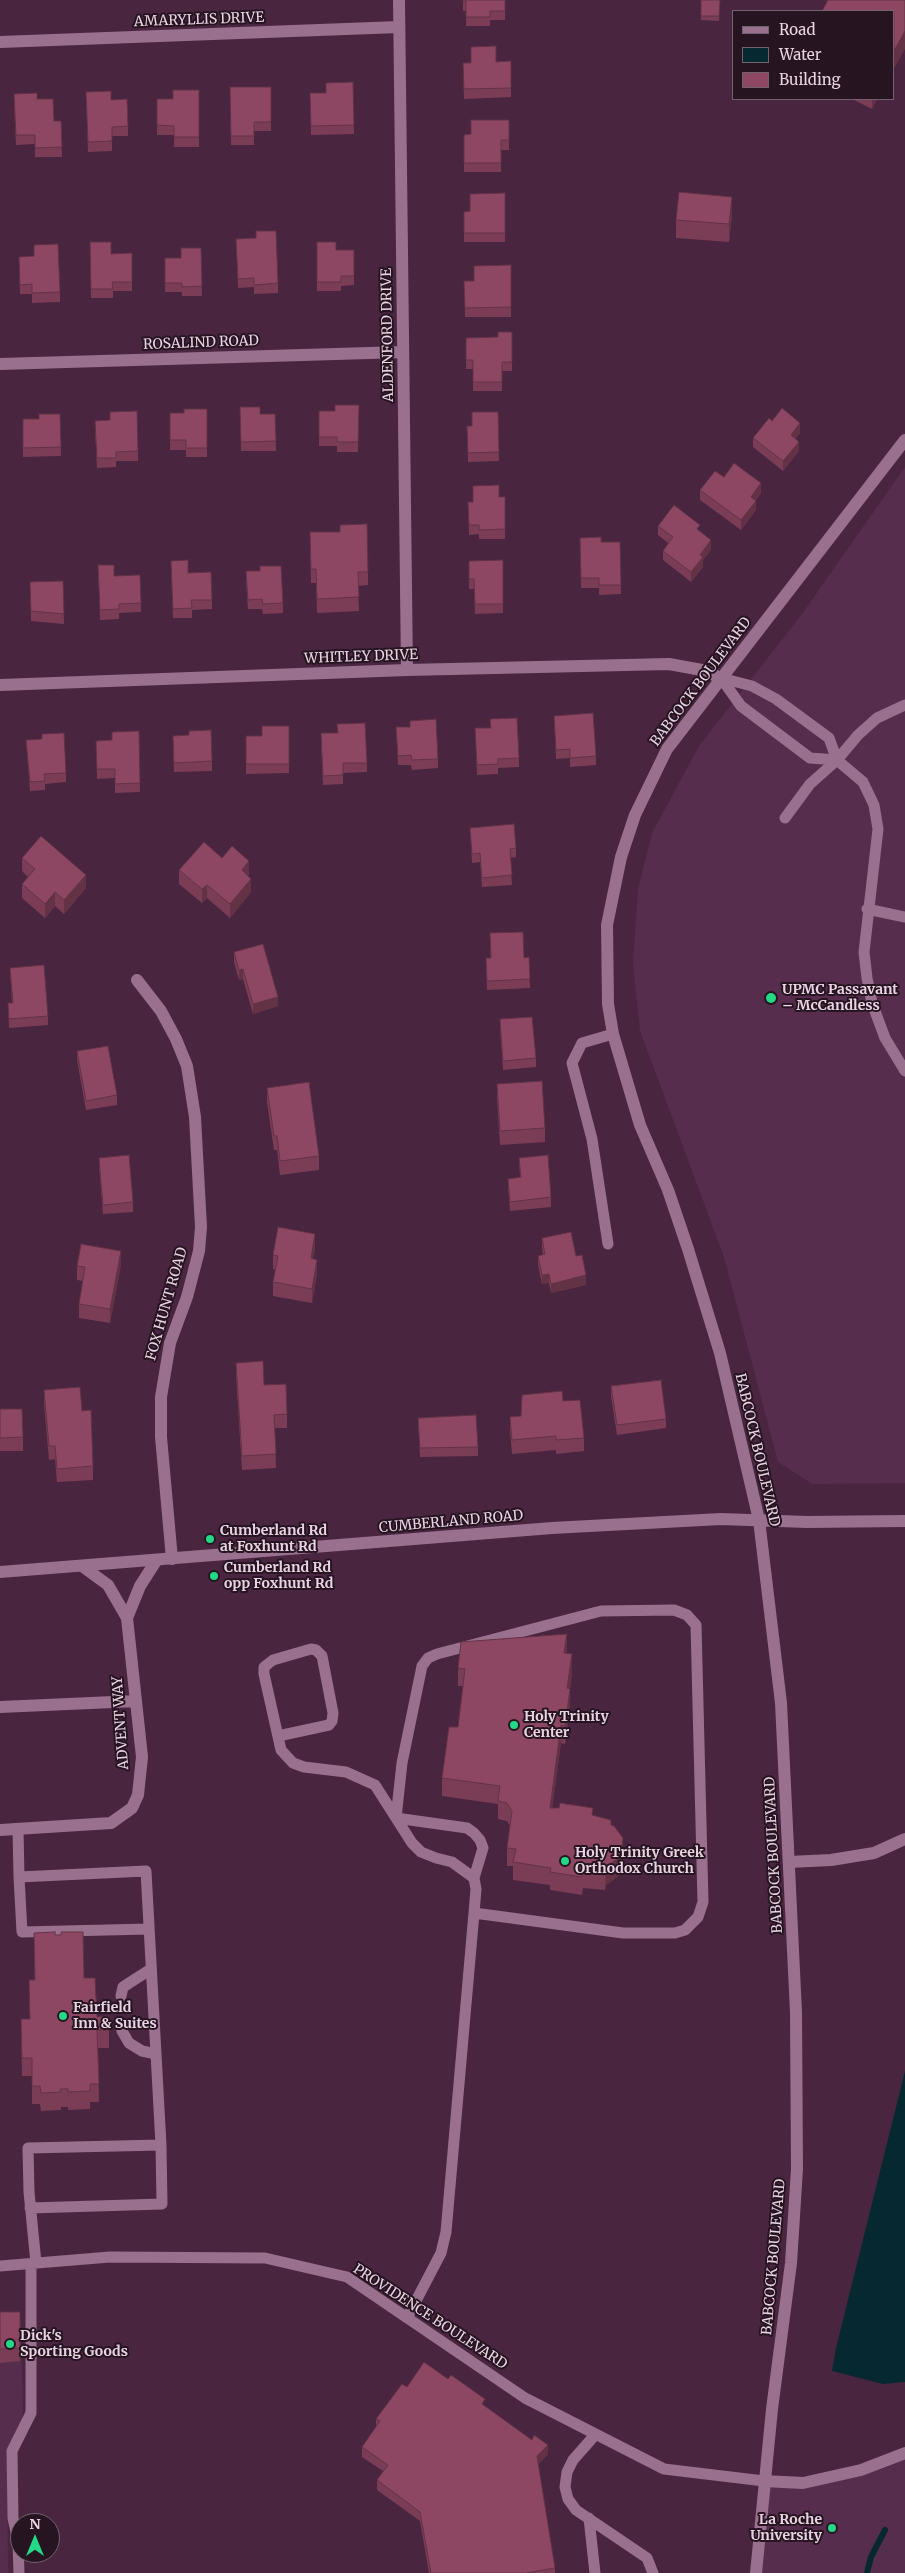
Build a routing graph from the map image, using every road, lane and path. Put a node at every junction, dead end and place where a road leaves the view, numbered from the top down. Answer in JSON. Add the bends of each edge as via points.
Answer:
{"nodes":[{"id":1,"x":399,"y":0,"type":"edge"},
{"id":2,"x":399,"y":28,"type":"junction"},
{"id":3,"x":0,"y":42,"type":"edge"},
{"id":4,"x":403,"y":352,"type":"junction"},
{"id":5,"x":0,"y":364,"type":"edge"},
{"id":6,"x":905,"y":440,"type":"edge"},
{"id":7,"x":407,"y":670,"type":"junction"},
{"id":8,"x":721,"y":678,"type":"junction"},
{"id":9,"x":0,"y":685,"type":"edge"},
{"id":10,"x":905,"y":705,"type":"edge"},
{"id":11,"x":837,"y":760,"type":"junction"},
{"id":12,"x":785,"y":818,"type":"dead end"},
{"id":13,"x":867,"y":909,"type":"junction"},
{"id":14,"x":905,"y":916,"type":"edge"},
{"id":15,"x":138,"y":980,"type":"dead end"},
{"id":16,"x":613,"y":1034,"type":"junction"},
{"id":17,"x":905,"y":1071,"type":"edge"},
{"id":18,"x":608,"y":1244,"type":"dead end"},
{"id":19,"x":759,"y":1520,"type":"junction"},
{"id":20,"x":905,"y":1521,"type":"edge"},
{"id":21,"x":172,"y":1559,"type":"junction"},
{"id":22,"x":156,"y":1561,"type":"junction"},
{"id":23,"x":82,"y":1566,"type":"junction"},
{"id":24,"x":0,"y":1572,"type":"edge"},
{"id":25,"x":127,"y":1618,"type":"junction"},
{"id":26,"x":136,"y":1701,"type":"junction"},
{"id":27,"x":0,"y":1707,"type":"edge"},
{"id":28,"x":278,"y":1736,"type":"junction"},
{"id":29,"x":396,"y":1818,"type":"junction"},
{"id":30,"x":18,"y":1829,"type":"junction"},
{"id":31,"x":0,"y":1830,"type":"edge"},
{"id":32,"x":905,"y":1839,"type":"edge"},
{"id":33,"x":789,"y":1862,"type":"junction"},
{"id":34,"x":19,"y":1877,"type":"junction"},
{"id":35,"x":474,"y":1878,"type":"junction"},
{"id":36,"x":474,"y":1914,"type":"junction"},
{"id":37,"x":149,"y":1929,"type":"junction"},
{"id":38,"x":151,"y":1969,"type":"junction"},
{"id":39,"x":120,"y":1996,"type":"dead end"},
{"id":40,"x":122,"y":2031,"type":"dead end"},
{"id":41,"x":156,"y":2054,"type":"junction"},
{"id":42,"x":161,"y":2145,"type":"junction"},
{"id":43,"x":30,"y":2208,"type":"junction"},
{"id":44,"x":33,"y":2263,"type":"junction"},
{"id":45,"x":0,"y":2266,"type":"edge"},
{"id":46,"x":407,"y":2318,"type":"junction"},
{"id":47,"x":595,"y":2435,"type":"junction"},
{"id":48,"x":905,"y":2454,"type":"edge"},
{"id":49,"x":764,"y":2481,"type":"junction"},
{"id":50,"x":589,"y":2518,"type":"junction"},
{"id":51,"x":19,"y":2573,"type":"edge"},
{"id":52,"x":595,"y":2573,"type":"edge"},
{"id":53,"x":653,"y":2573,"type":"edge"},
{"id":54,"x":756,"y":2573,"type":"edge"}],
"edges":[{"from":1,"to":2,"type":"street","name":"ALDENFORD DRIVE"},
{"from":2,"to":3,"type":"street","name":"AMARYLLIS DRIVE"},
{"from":2,"to":4,"type":"street","name":"ALDENFORD DRIVE"},
{"from":4,"to":5,"type":"street","name":"ROSALIND ROAD"},
{"from":4,"to":7,"type":"street","name":"ALDENFORD DRIVE"},
{"from":6,"to":8,"type":"street","name":"BABCOCK BOULEVARD"},
{"from":7,"to":8,"type":"street","name":"WHITLEY DRIVE","via":[[669,664],[702,670]]},
{"from":7,"to":9,"type":"street","name":"WHITLEY DRIVE"},
{"from":8,"to":11,"type":"lane","via":[[741,706],[810,758]]},
{"from":8,"to":11,"type":"lane","via":[[752,686],[776,699],[829,738]]},
{"from":8,"to":16,"type":"street","name":"BABCOCK BOULEVARD","via":[[667,749],[635,814],[621,857],[607,925],[608,1004]]},
{"from":10,"to":11,"type":"lane","via":[[876,718]]},
{"from":11,"to":12,"type":"lane","via":[[810,784]]},
{"from":11,"to":13,"type":"lane","via":[[862,782],[874,805],[878,829],[877,855]]},
{"from":13,"to":14,"type":"lane"},
{"from":13,"to":17,"type":"lane","via":[[864,952],[872,1003],[885,1038]]},
{"from":15,"to":21,"type":"street","name":"FOX HUNT ROAD","via":[[162,1011],[176,1039],[187,1066],[196,1117],[201,1227],[199,1251],[170,1343],[161,1397],[161,1436]]},
{"from":16,"to":18,"type":"lane","via":[[582,1043],[572,1063],[592,1139]]},
{"from":16,"to":19,"type":"street","name":"BABCOCK BOULEVARD","via":[[640,1125],[668,1190],[706,1302]]},
{"from":19,"to":20,"type":"street","name":"CUMBERLAND ROAD"},
{"from":19,"to":21,"type":"street","name":"CUMBERLAND ROAD","via":[[552,1528]]},
{"from":19,"to":33,"type":"street","name":"BABCOCK BOULEVARD","via":[[781,1703]]},
{"from":21,"to":22,"type":"street","name":"CUMBERLAND ROAD"},
{"from":22,"to":23,"type":"street","name":"CUMBERLAND ROAD"},
{"from":22,"to":25,"type":"street","name":"ADVENT WAY","via":[[140,1586]]},
{"from":23,"to":24,"type":"street","name":"CUMBERLAND ROAD"},
{"from":23,"to":25,"type":"street","name":"ADVENT WAY","via":[[108,1585]]},
{"from":25,"to":26,"type":"street","name":"ADVENT WAY"},
{"from":26,"to":27,"type":"street"},
{"from":26,"to":30,"type":"street","name":"ADVENT WAY","via":[[142,1756],[138,1795],[132,1808],[110,1823]]},
{"from":28,"to":28,"type":"lane","via":[[264,1667],[273,1660],[316,1650],[322,1656],[332,1722]]},
{"from":28,"to":29,"type":"lane","via":[[282,1750],[293,1763],[304,1768],[346,1772],[375,1786]]},
{"from":29,"to":35,"type":"lane","via":[[421,1852],[452,1862]]},
{"from":29,"to":35,"type":"lane","via":[[467,1828],[474,1832],[483,1848]]},
{"from":29,"to":36,"type":"lane","via":[[418,1675],[428,1658],[601,1611],[674,1610],[693,1620],[696,1625],[703,1902],[698,1917],[685,1930],[675,1933],[622,1933]]},
{"from":30,"to":31,"type":"street","name":"ADVENT WAY"},
{"from":30,"to":34,"type":"lane"},
{"from":32,"to":33,"type":"street","via":[[874,1853]]},
{"from":33,"to":49,"type":"street","name":"BABCOCK BOULEVARD","via":[[796,2012],[797,2170],[791,2263]]},
{"from":34,"to":37,"type":"lane","via":[[22,1932]]},
{"from":34,"to":37,"type":"lane","via":[[146,1871]]},
{"from":35,"to":36,"type":"lane"},
{"from":36,"to":46,"type":"lane","via":[[446,2232],[441,2253]]},
{"from":37,"to":38,"type":"lane"},
{"from":38,"to":39,"type":"lane","via":[[123,1987]]},
{"from":38,"to":41,"type":"lane"},
{"from":40,"to":41,"type":"lane","via":[[129,2042],[142,2051]]},
{"from":41,"to":42,"type":"lane"},
{"from":42,"to":43,"type":"lane","via":[[162,2204]]},
{"from":42,"to":43,"type":"lane","via":[[28,2148]]},
{"from":43,"to":44,"type":"lane"},
{"from":44,"to":45,"type":"lane","name":"PROVIDENCE BOULEVARD"},
{"from":44,"to":46,"type":"lane","name":"PROVIDENCE BOULEVARD","via":[[110,2257],[265,2258],[347,2277]]},
{"from":44,"to":51,"type":"lane","via":[[31,2414],[12,2451],[13,2518]]},
{"from":46,"to":47,"type":"lane","name":"PROVIDENCE BOULEVARD","via":[[526,2398]]},
{"from":47,"to":49,"type":"lane","name":"PROVIDENCE BOULEVARD","via":[[664,2469]]},
{"from":47,"to":50,"type":"lane","via":[[573,2460],[565,2487],[576,2510]]},
{"from":48,"to":49,"type":"street","via":[[861,2470],[803,2483]]},
{"from":49,"to":54,"type":"street","name":"BABCOCK BOULEVARD"},
{"from":50,"to":52,"type":"lane"},
{"from":50,"to":53,"type":"lane","via":[[647,2558]]}]}
